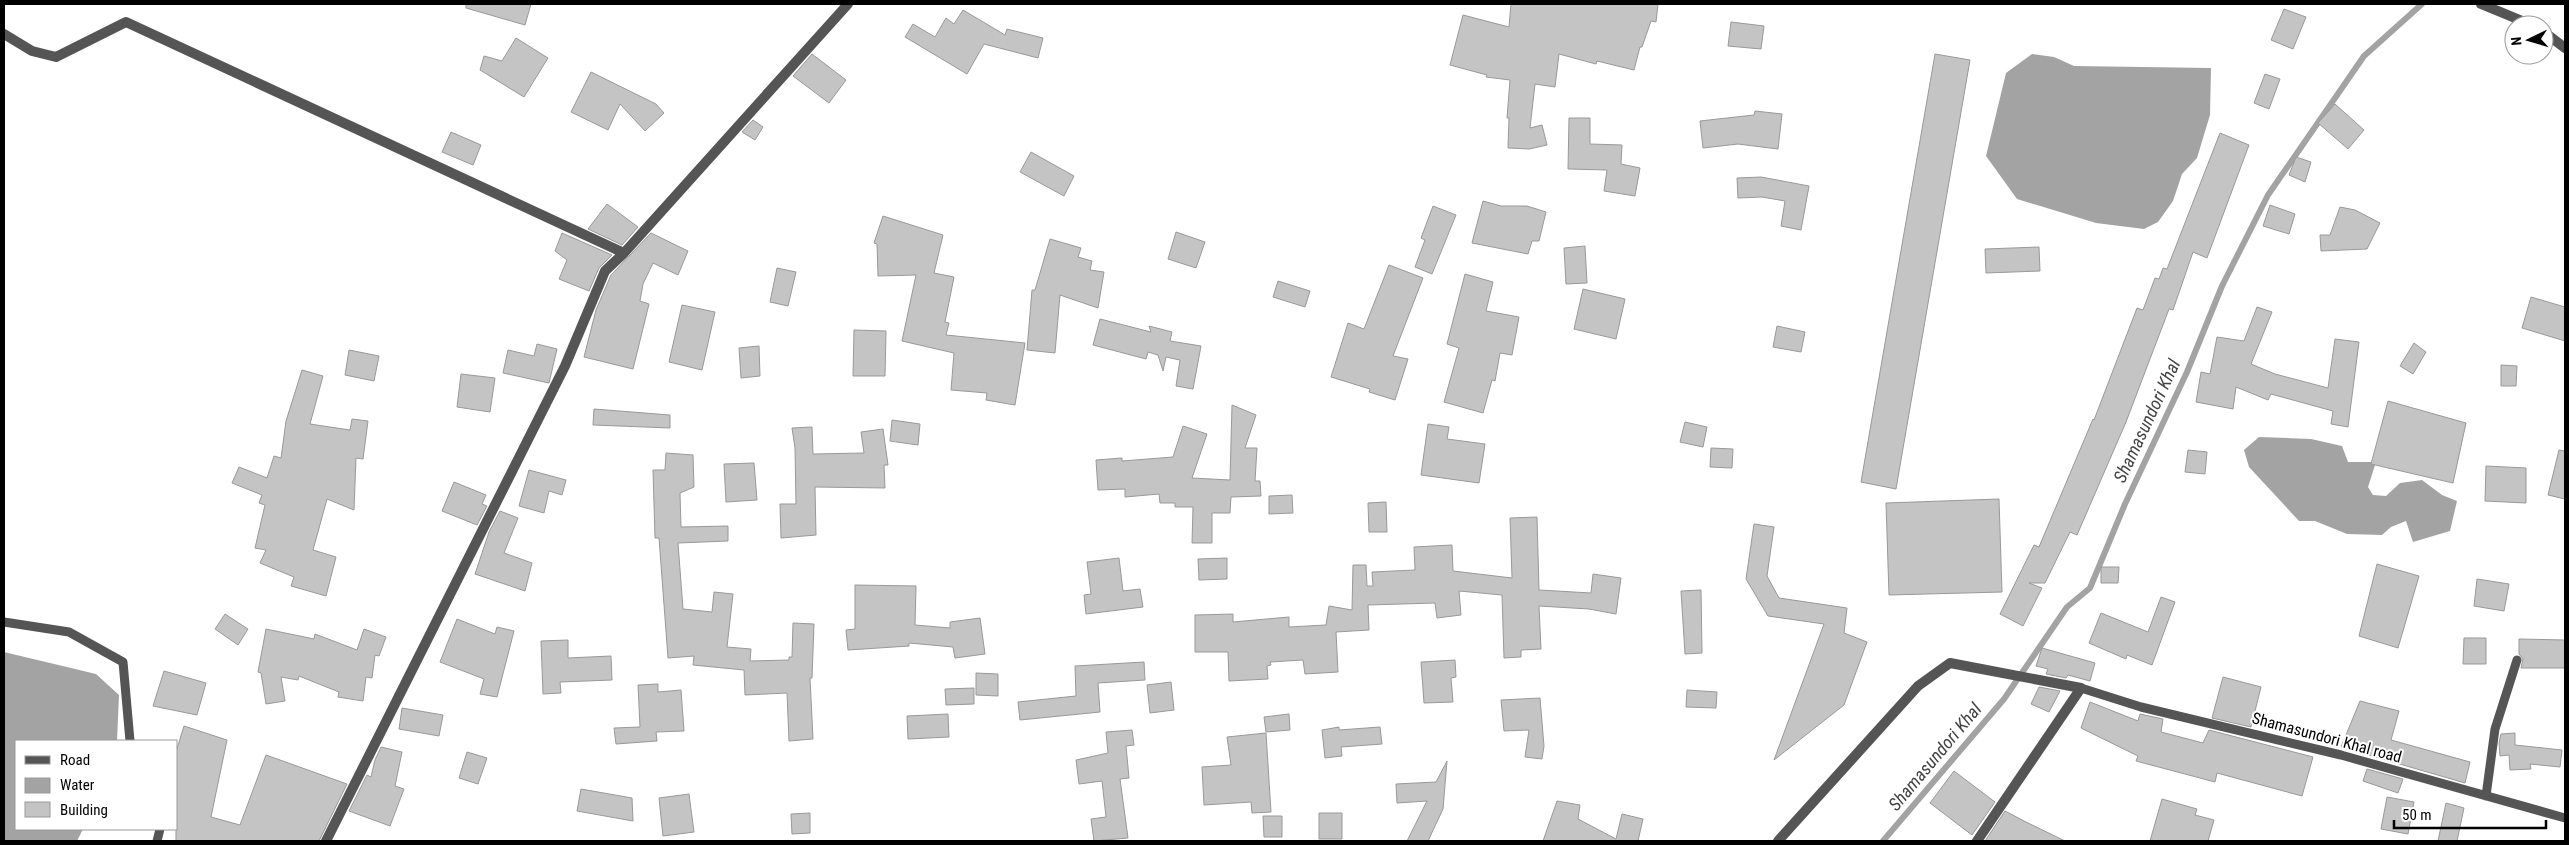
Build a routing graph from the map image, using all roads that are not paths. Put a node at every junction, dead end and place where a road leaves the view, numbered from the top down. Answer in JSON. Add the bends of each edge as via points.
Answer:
{"nodes":[{"id":1,"x":848,"y":4,"type":"edge"},
{"id":2,"x":2481,"y":4,"type":"edge"},
{"id":3,"x":2508,"y":15,"type":"edge"},
{"id":4,"x":4,"y":34,"type":"edge"},
{"id":5,"x":2554,"y":40,"type":"edge"},
{"id":6,"x":2565,"y":48,"type":"edge"},
{"id":7,"x":624,"y":253,"type":"junction"},
{"id":8,"x":4,"y":622,"type":"edge"},
{"id":9,"x":2517,"y":660,"type":"dead end"},
{"id":10,"x":2081,"y":688,"type":"junction"},
{"id":11,"x":130,"y":740,"type":"edge"},
{"id":12,"x":2486,"y":796,"type":"junction"},
{"id":13,"x":2565,"y":818,"type":"edge"},
{"id":14,"x":326,"y":841,"type":"edge"},
{"id":15,"x":1778,"y":841,"type":"edge"},
{"id":16,"x":1977,"y":841,"type":"edge"}],
"edges":[{"from":1,"to":7,"type":"street"},
{"from":2,"to":3,"type":"street"},
{"from":4,"to":7,"type":"street","via":[[32,51],[56,56],[126,22]]},
{"from":5,"to":6,"type":"street"},
{"from":7,"to":14,"type":"street","via":[[605,270],[565,366]]},
{"from":8,"to":11,"type":"lane","via":[[69,632],[124,662]]},
{"from":9,"to":12,"type":"lane","via":[[2495,729]]},
{"from":10,"to":12,"type":"lane","name":"Shamasundori Khal road","via":[[2141,707],[2341,755]]},
{"from":10,"to":15,"type":"street","via":[[1950,663],[1918,686]]},
{"from":10,"to":16,"type":"street"},
{"from":12,"to":13,"type":"lane","name":"Shamasundori Khal road"}]}
